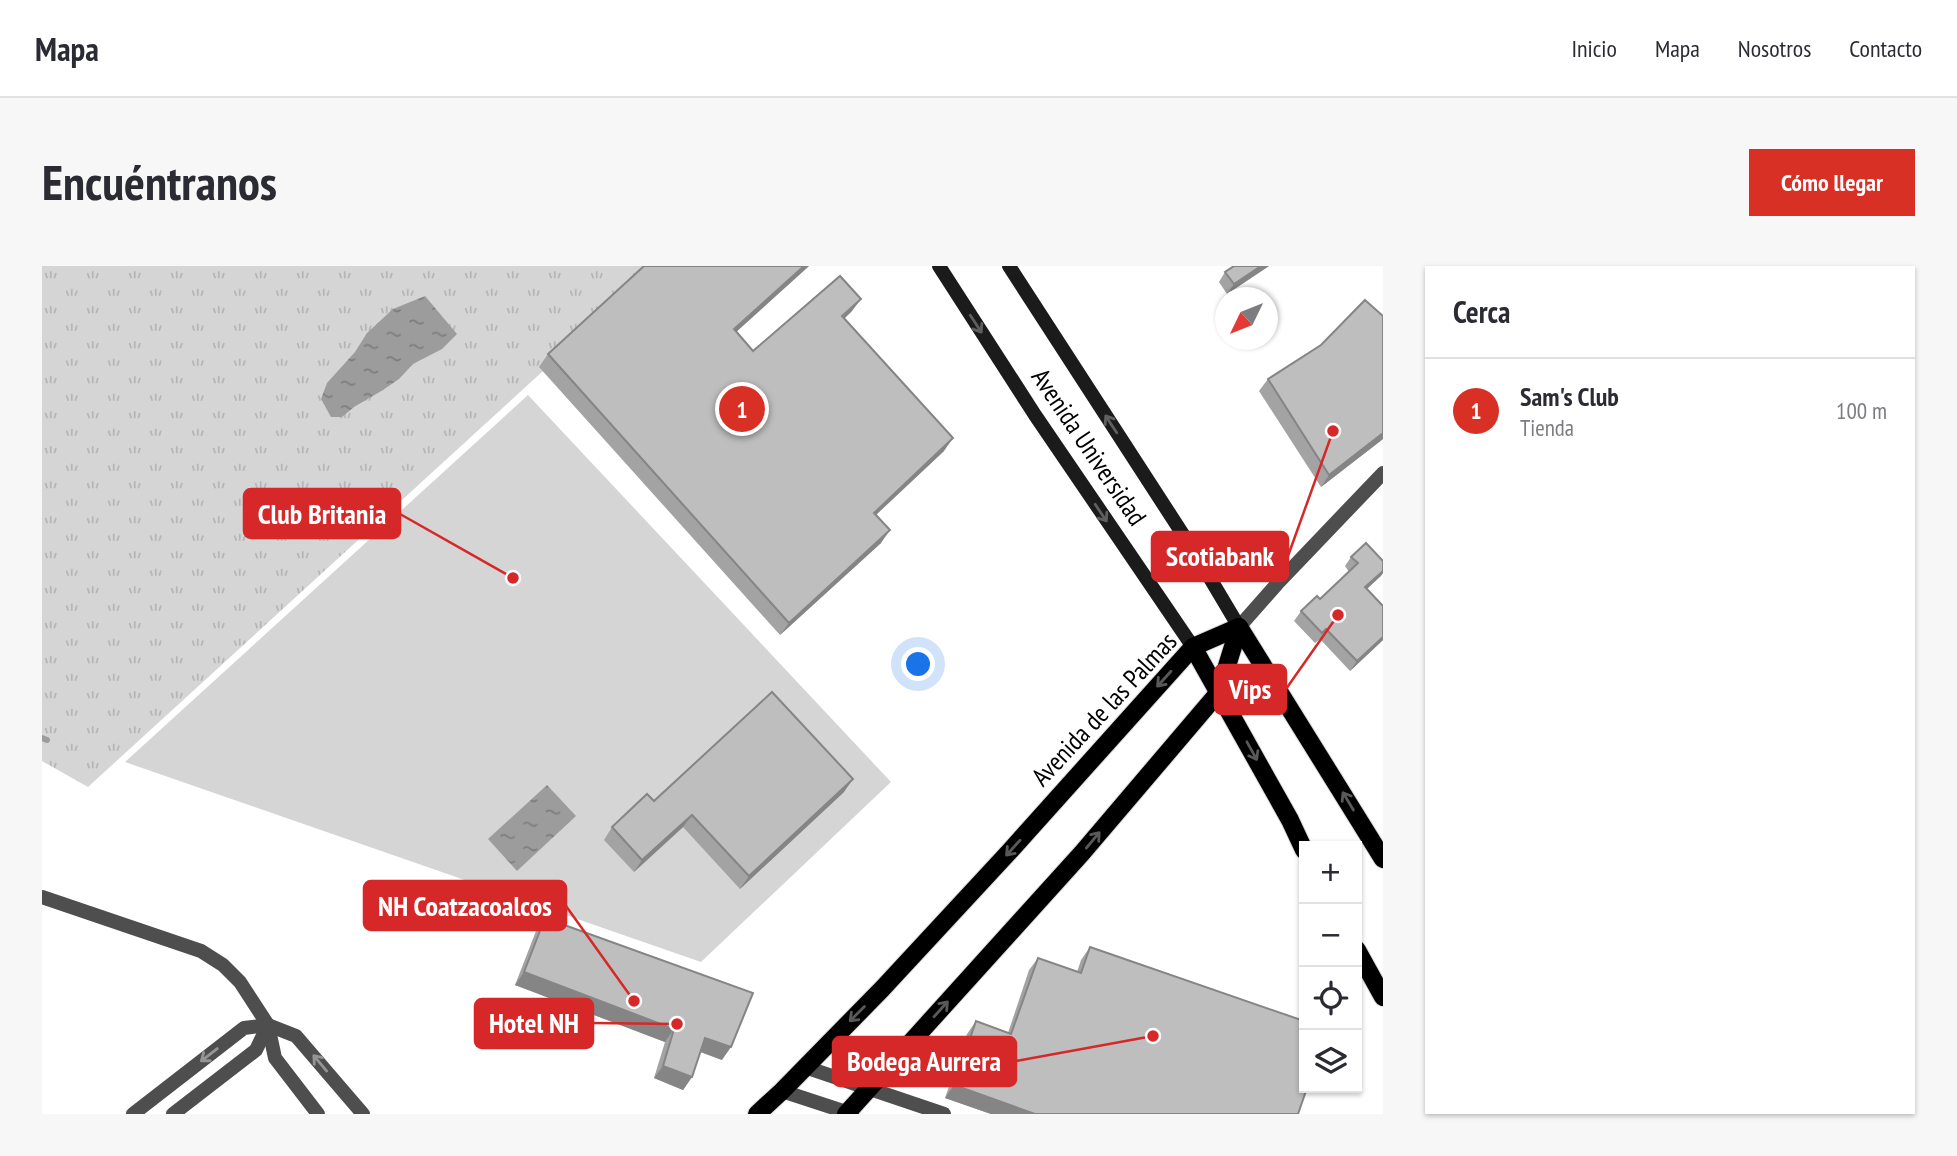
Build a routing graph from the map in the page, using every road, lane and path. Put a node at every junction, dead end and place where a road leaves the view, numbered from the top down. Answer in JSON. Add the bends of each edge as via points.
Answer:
{"nodes":[{"id":1,"x":939,"y":266,"type":"edge"},
{"id":2,"x":1009,"y":266,"type":"edge"},
{"id":3,"x":1383,"y":473,"type":"edge"},
{"id":4,"x":1239,"y":627,"type":"junction"},
{"id":5,"x":1193,"y":647,"type":"junction"},
{"id":6,"x":1219,"y":692,"type":"junction"},
{"id":7,"x":1300,"y":841,"type":"edge"},
{"id":8,"x":1383,"y":859,"type":"edge"},
{"id":9,"x":42,"y":899,"type":"edge"},
{"id":10,"x":1362,"y":959,"type":"edge"},
{"id":11,"x":1383,"y":997,"type":"edge"},
{"id":12,"x":268,"y":1025,"type":"junction"},
{"id":13,"x":806,"y":1067,"type":"junction"},
{"id":14,"x":869,"y":1087,"type":"junction"},
{"id":15,"x":782,"y":1091,"type":"junction"},
{"id":16,"x":848,"y":1113,"type":"edge"},
{"id":17,"x":133,"y":1114,"type":"edge"},
{"id":18,"x":173,"y":1114,"type":"edge"},
{"id":19,"x":318,"y":1114,"type":"edge"},
{"id":20,"x":363,"y":1114,"type":"edge"},
{"id":21,"x":757,"y":1114,"type":"edge"},
{"id":22,"x":944,"y":1114,"type":"edge"}],
"edges":[{"from":1,"to":5,"type":"main road","name":"Avenida Universidad","one_way":true},
{"from":4,"to":2,"type":"main road","name":"Avenida Universidad","one_way":true},
{"from":3,"to":4,"type":"street"},
{"from":4,"to":5,"type":"main road","name":"Avenida de las Palmas"},
{"from":4,"to":6,"type":"main road"},
{"from":8,"to":4,"type":"main road","one_way":true},
{"from":5,"to":6,"type":"main road","name":"Avenida Universidad"},
{"from":5,"to":13,"type":"main road","name":"Avenida de las Palmas","one_way":true,"via":[[1009,852]]},
{"from":6,"to":7,"type":"main road","name":"Avenida Universidad","one_way":true},
{"from":14,"to":6,"type":"main road","one_way":true,"via":[[1082,853]]},
{"from":9,"to":12,"type":"street","via":[[201,951],[240,982]]},
{"from":10,"to":11,"type":"main road"},
{"from":12,"to":17,"type":"street","one_way":true,"via":[[244,1028]]},
{"from":12,"to":18,"type":"street","via":[[256,1050]]},
{"from":12,"to":19,"type":"street","via":[[275,1058]]},
{"from":20,"to":12,"type":"street","one_way":true,"via":[[296,1036]]},
{"from":13,"to":14,"type":"street"},
{"from":13,"to":15,"type":"main road","name":"Avenida de las Palmas"},
{"from":14,"to":16,"type":"main road"},
{"from":14,"to":22,"type":"street"},
{"from":15,"to":16,"type":"street"},
{"from":15,"to":21,"type":"main road","name":"Avenida de las Palmas"}]}
